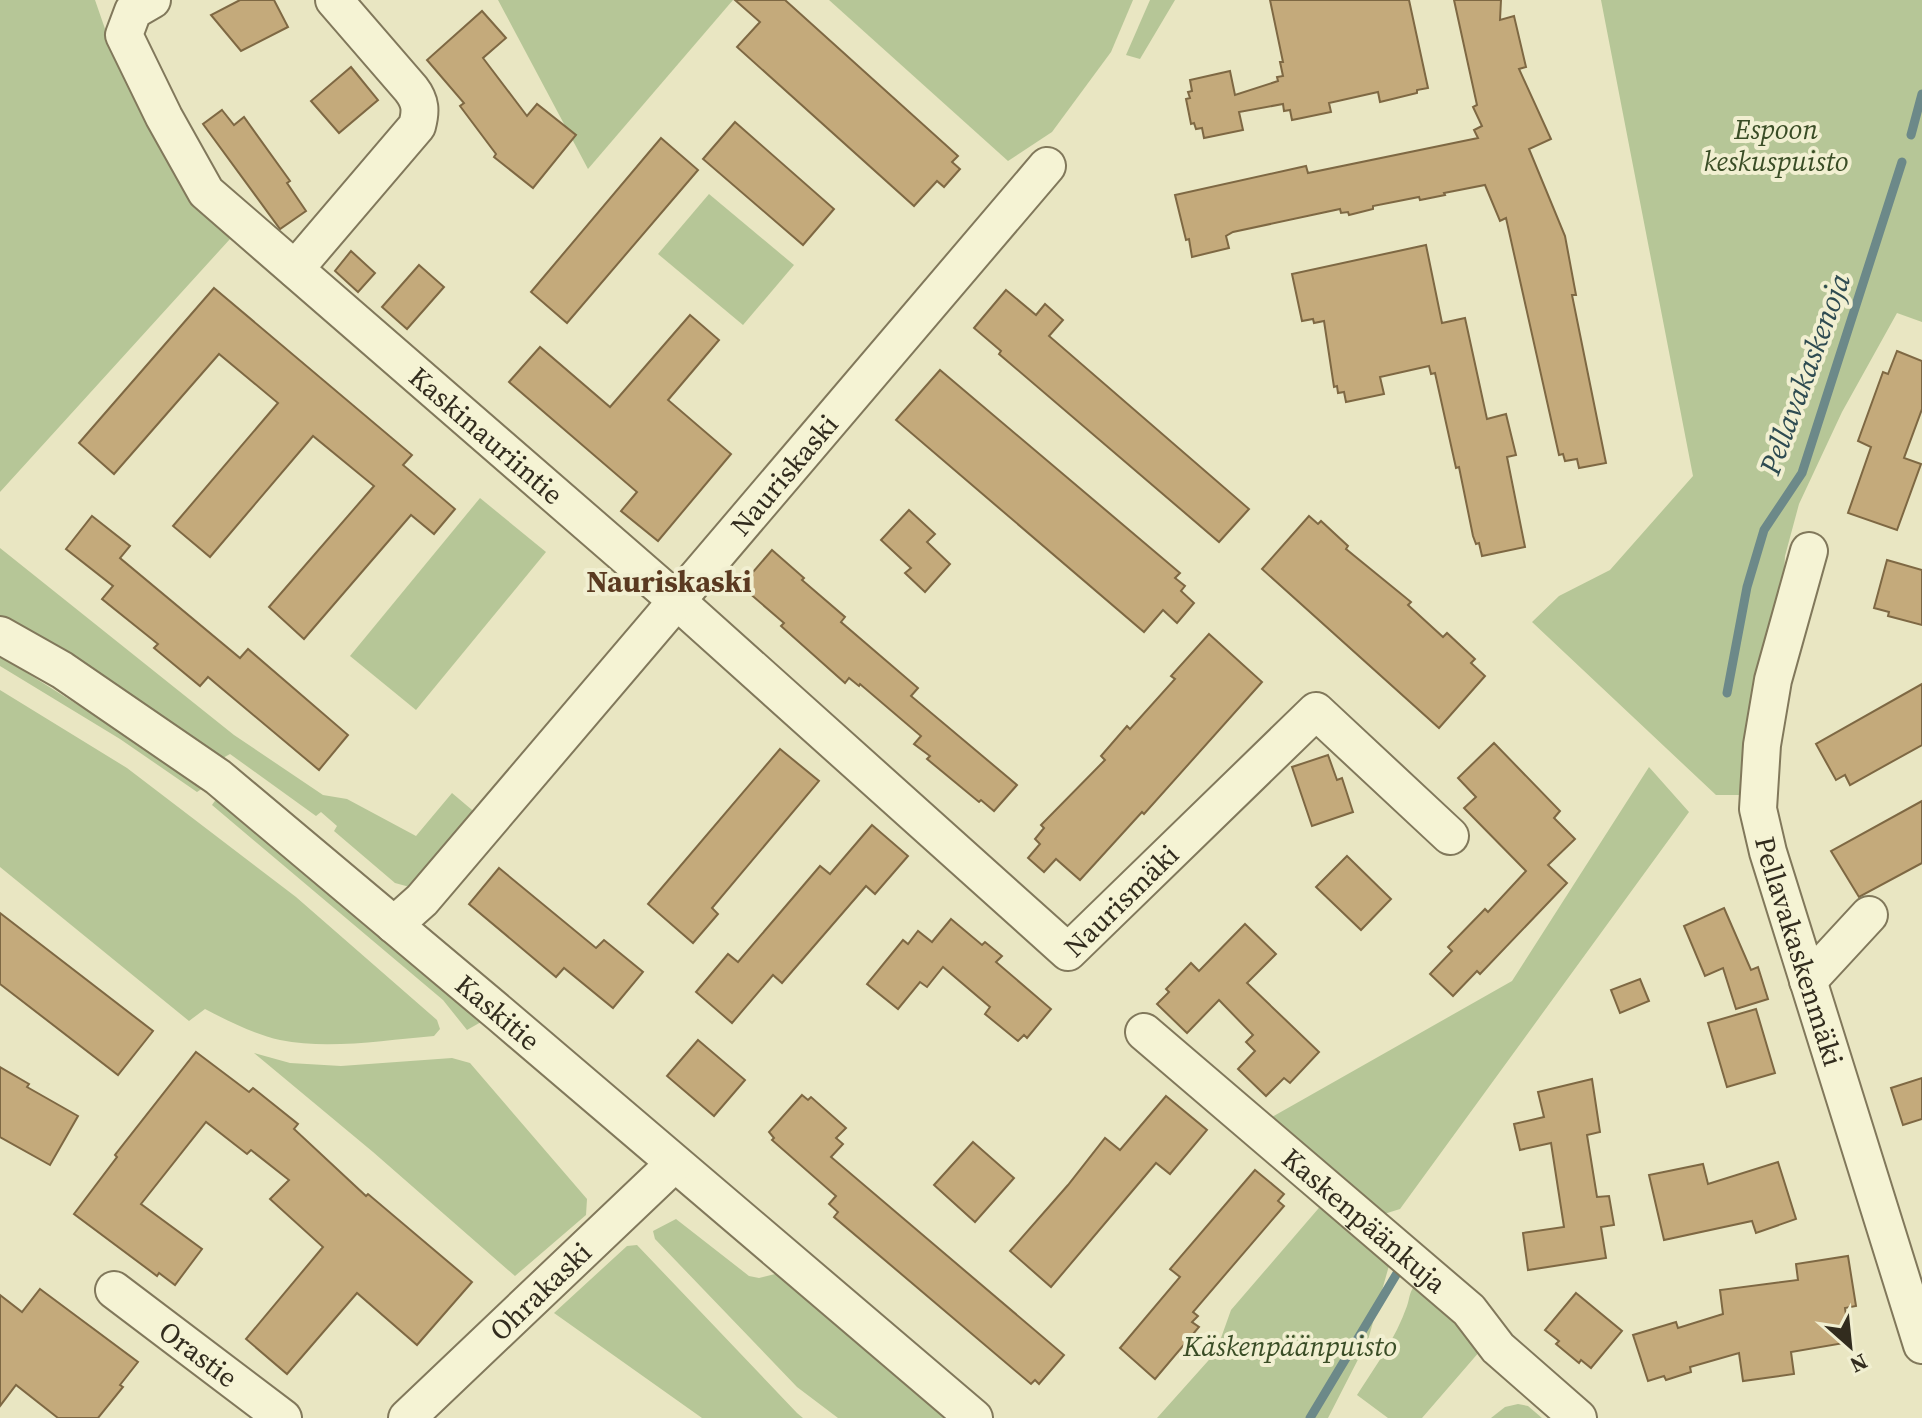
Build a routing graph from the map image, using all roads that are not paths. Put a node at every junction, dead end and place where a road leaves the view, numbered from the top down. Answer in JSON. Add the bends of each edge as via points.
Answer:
{"nodes":[{"id":1,"x":152,"y":0,"type":"edge"},
{"id":2,"x":334,"y":0,"type":"edge"},
{"id":3,"x":1047,"y":166,"type":"dead end"},
{"id":4,"x":295,"y":269,"type":"junction"},
{"id":5,"x":1809,"y":551,"type":"dead end"},
{"id":6,"x":677,"y":601,"type":"junction"},
{"id":7,"x":0,"y":635,"type":"edge"},
{"id":8,"x":1450,"y":836,"type":"dead end"},
{"id":9,"x":1869,"y":915,"type":"dead end"},
{"id":10,"x":394,"y":925,"type":"junction"},
{"id":11,"x":1808,"y":981,"type":"junction"},
{"id":12,"x":1144,"y":1032,"type":"dead end"},
{"id":13,"x":674,"y":1164,"type":"junction"},
{"id":14,"x":114,"y":1290,"type":"dead end"},
{"id":15,"x":1922,"y":1345,"type":"edge"},
{"id":16,"x":283,"y":1418,"type":"edge"},
{"id":17,"x":407,"y":1418,"type":"edge"},
{"id":18,"x":974,"y":1418,"type":"edge"},
{"id":19,"x":1578,"y":1418,"type":"edge"}],
"edges":[{"from":1,"to":4,"type":"street","name":"Kaskinauriintie","via":[[133,11],[124,35],[164,117],[206,192]]},
{"from":2,"to":4,"type":"street","via":[[411,89],[421,111],[417,126]]},
{"from":3,"to":6,"type":"street","name":"Nauriskaski"},
{"from":4,"to":6,"type":"street","name":"Kaskinauriintie"},
{"from":5,"to":11,"type":"street","name":"Pellavakaskenmäki","via":[[1773,680],[1758,809]]},
{"from":6,"to":8,"type":"street","name":"Naurismäki","via":[[1068,952],[1316,711]]},
{"from":6,"to":10,"type":"street","name":"Nauriskaski","via":[[422,900]]},
{"from":7,"to":10,"type":"street","name":"Kaskitie","via":[[62,670],[218,777]]},
{"from":9,"to":11,"type":"street"},
{"from":10,"to":13,"type":"street","name":"Kaskitie"},
{"from":11,"to":15,"type":"street","name":"Pellavakaskenmäki"},
{"from":12,"to":19,"type":"street","name":"Kaskenpäänkuja","via":[[1449,1292],[1498,1348]]},
{"from":13,"to":17,"type":"street","name":"Ohrakaski"},
{"from":13,"to":18,"type":"street","name":"Kaskitie"},
{"from":14,"to":16,"type":"street","name":"Orastie"}]}
